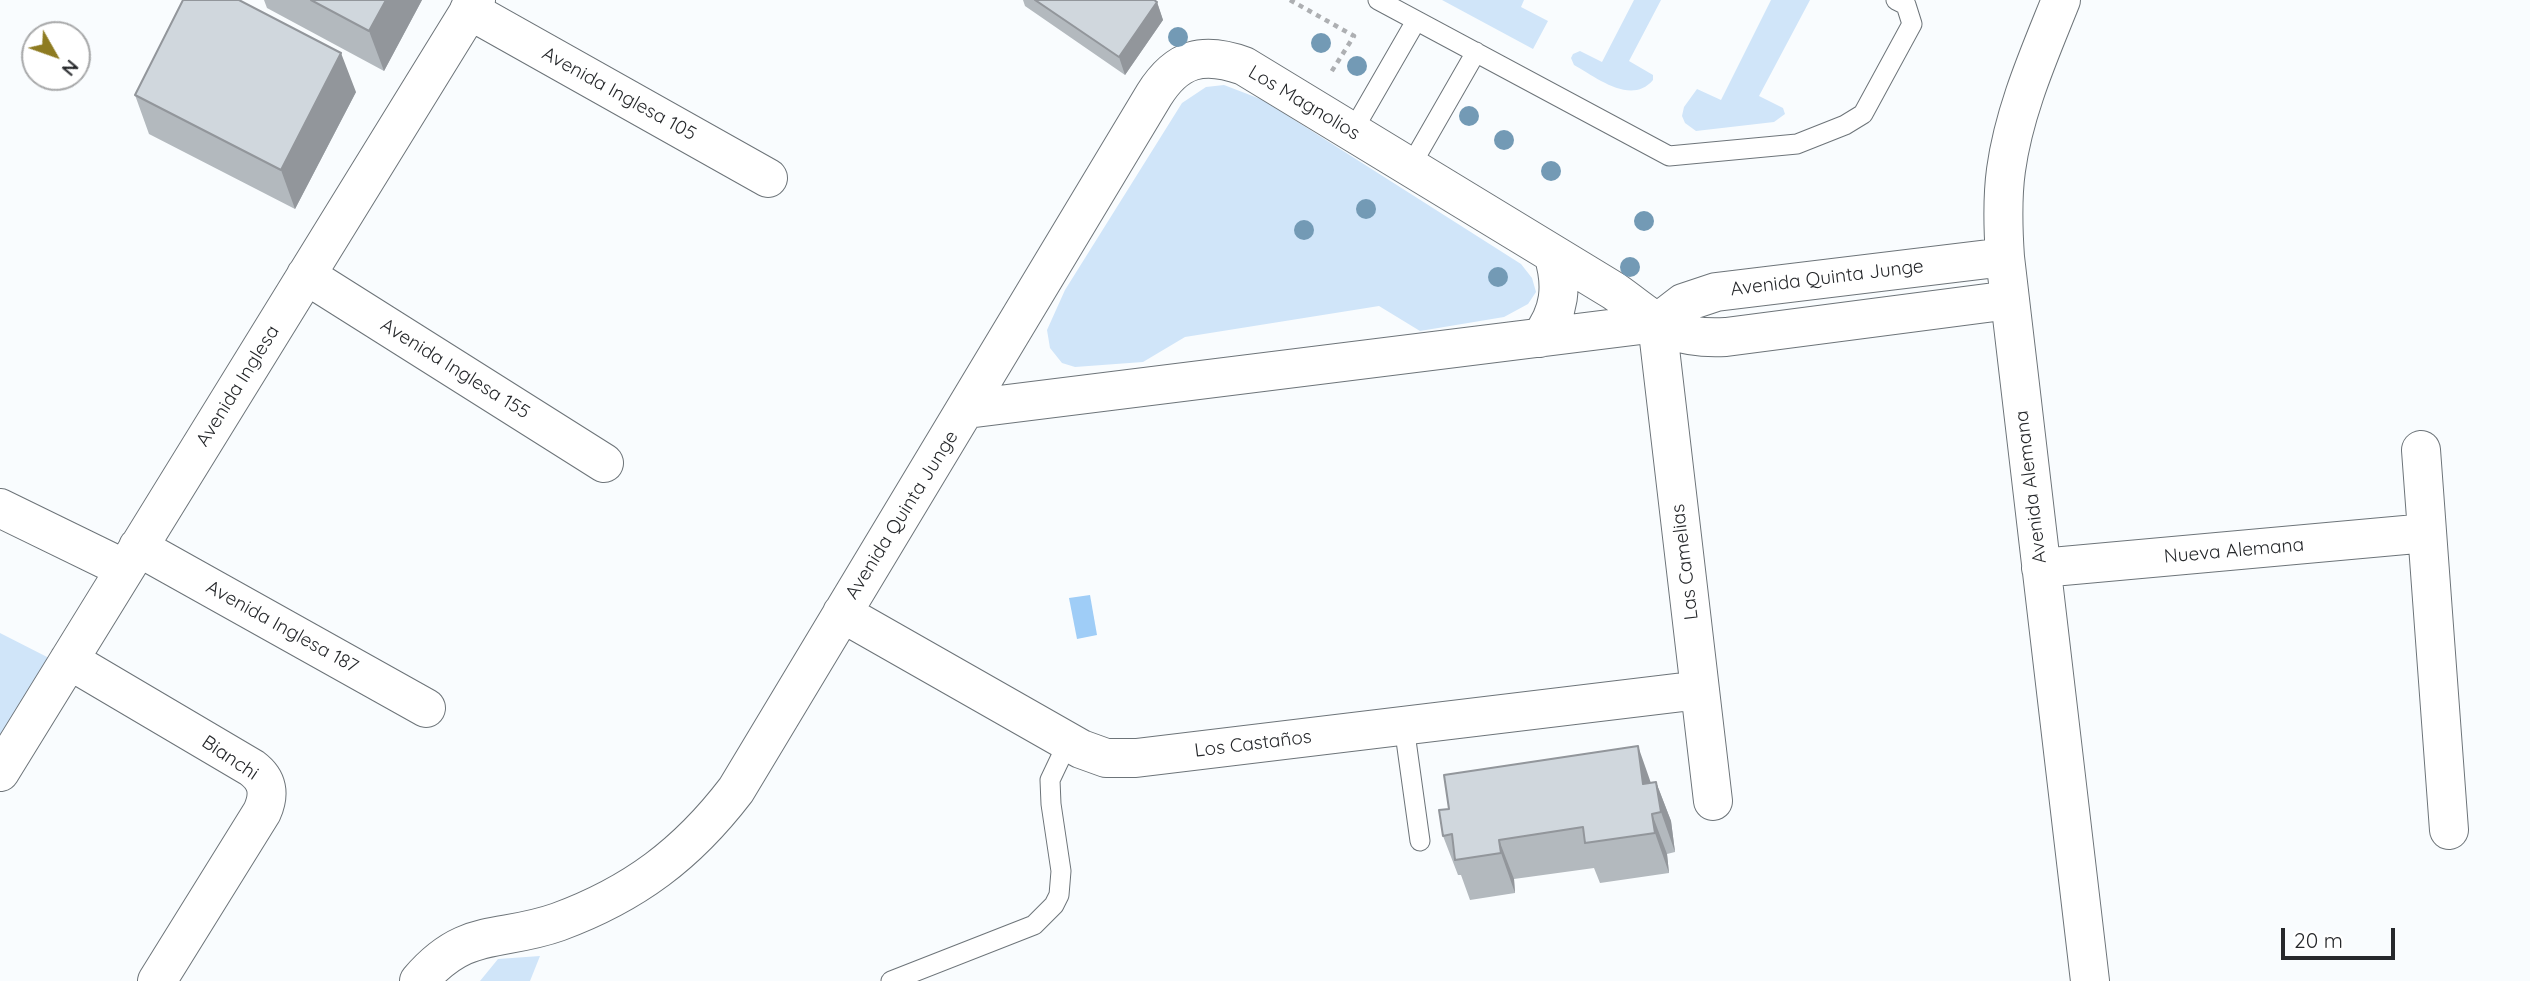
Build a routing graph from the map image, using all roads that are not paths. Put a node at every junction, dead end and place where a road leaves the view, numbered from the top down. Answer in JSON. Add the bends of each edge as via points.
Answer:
{"nodes":[{"id":1,"x":1378,"y":0,"type":"edge"},
{"id":2,"x":1896,"y":0,"type":"edge"},
{"id":3,"x":2061,"y":0,"type":"edge"},
{"id":4,"x":473,"y":5,"type":"edge"},
{"id":5,"x":1416,"y":21,"type":"junction"},
{"id":6,"x":1476,"y":52,"type":"junction"},
{"id":7,"x":1352,"y":132,"type":"junction"},
{"id":8,"x":1410,"y":167,"type":"junction"},
{"id":9,"x":768,"y":178,"type":"dead end"},
{"id":10,"x":1553,"y":254,"type":"junction"},
{"id":11,"x":2005,"y":257,"type":"junction"},
{"id":12,"x":306,"y":275,"type":"junction"},
{"id":13,"x":2010,"y":300,"type":"junction"},
{"id":14,"x":1657,"y":323,"type":"junction"},
{"id":15,"x":1540,"y":338,"type":"junction"},
{"id":16,"x":967,"y":409,"type":"junction"},
{"id":17,"x":2421,"y":450,"type":"dead end"},
{"id":18,"x":604,"y":463,"type":"dead end"},
{"id":19,"x":0,"y":508,"type":"edge"},
{"id":20,"x":2427,"y":533,"type":"junction"},
{"id":21,"x":132,"y":558,"type":"junction"},
{"id":22,"x":2041,"y":568,"type":"junction"},
{"id":23,"x":842,"y":613,"type":"junction"},
{"id":24,"x":69,"y":660,"type":"junction"},
{"id":25,"x":1700,"y":690,"type":"junction"},
{"id":26,"x":426,"y":708,"type":"dead end"},
{"id":27,"x":1404,"y":726,"type":"junction"},
{"id":28,"x":1068,"y":742,"type":"junction"},
{"id":29,"x":0,"y":772,"type":"edge"},
{"id":30,"x":1713,"y":801,"type":"dead end"},
{"id":31,"x":2449,"y":830,"type":"dead end"},
{"id":32,"x":1420,"y":841,"type":"dead end"},
{"id":33,"x":158,"y":981,"type":"edge"},
{"id":34,"x":419,"y":981,"type":"edge"},
{"id":35,"x":891,"y":981,"type":"edge"},
{"id":36,"x":2090,"y":981,"type":"edge"}],
"edges":[{"from":1,"to":5,"type":"lane"},
{"from":2,"to":6,"type":"lane","via":[[1906,5],[1912,24],[1863,114],[1797,144],[1669,156]]},
{"from":3,"to":11,"type":"street","name":"Avenida Alemana","via":[[2016,122],[2002,214]]},
{"from":4,"to":9,"type":"street","name":"Avenida Inglesa 105"},
{"from":4,"to":12,"type":"street","name":"Avenida Inglesa"},
{"from":5,"to":6,"type":"lane"},
{"from":5,"to":7,"type":"lane"},
{"from":6,"to":8,"type":"lane"},
{"from":7,"to":8,"type":"street","name":"Los Magnolios"},
{"from":7,"to":16,"type":"street","name":"Los Magnolios","via":[[1244,66],[1214,57],[1187,63],[1163,80]]},
{"from":8,"to":10,"type":"street","name":"Los Magnolios"},
{"from":10,"to":14,"type":"street","name":"Los Magnolios"},
{"from":10,"to":15,"type":"street","via":[[1560,292],[1556,312]]},
{"from":11,"to":13,"type":"street","name":"Avenida Alemana"},
{"from":11,"to":14,"type":"street","name":"Avenida Quinta Junge","via":[[1716,292],[1683,303]]},
{"from":12,"to":18,"type":"street","name":"Avenida Inglesa 155"},
{"from":12,"to":21,"type":"street","name":"Avenida Inglesa"},
{"from":13,"to":14,"type":"street","via":[[1726,337],[1686,337]]},
{"from":13,"to":22,"type":"street","name":"Avenida Alemana"},
{"from":14,"to":15,"type":"street","name":"Avenida Quinta Junge"},
{"from":14,"to":25,"type":"street","name":"Las Camelias"},
{"from":15,"to":16,"type":"street","name":"Avenida Quinta Junge"},
{"from":16,"to":23,"type":"street","name":"Avenida Quinta Junge"},
{"from":17,"to":20,"type":"street"},
{"from":19,"to":21,"type":"street","name":"Avenida Inglesa 187"},
{"from":20,"to":22,"type":"street","name":"Nueva Alemana"},
{"from":20,"to":31,"type":"street"},
{"from":21,"to":24,"type":"street","name":"Avenida Inglesa"},
{"from":21,"to":26,"type":"street","name":"Avenida Inglesa 187"},
{"from":22,"to":36,"type":"street","name":"Avenida Alemana"},
{"from":23,"to":28,"type":"street","name":"Los Castaños"},
{"from":23,"to":34,"type":"street","name":"Avenida Quinta Junge","via":[[736,790],[674,858],[591,908],[522,932],[458,947]]},
{"from":24,"to":29,"type":"street","name":"Avenida Inglesa"},
{"from":24,"to":33,"type":"street","name":"Bianchi","via":[[251,768],[266,786],[262,812]]},
{"from":25,"to":27,"type":"street","name":"Los Castaños"},
{"from":25,"to":30,"type":"street","name":"Las Camelias"},
{"from":27,"to":28,"type":"street","name":"Los Castaños","via":[[1121,759],[1093,755]]},
{"from":27,"to":32,"type":"lane"},
{"from":28,"to":35,"type":"lane","via":[[1051,780],[1061,872],[1054,905],[1034,925]]}]}
